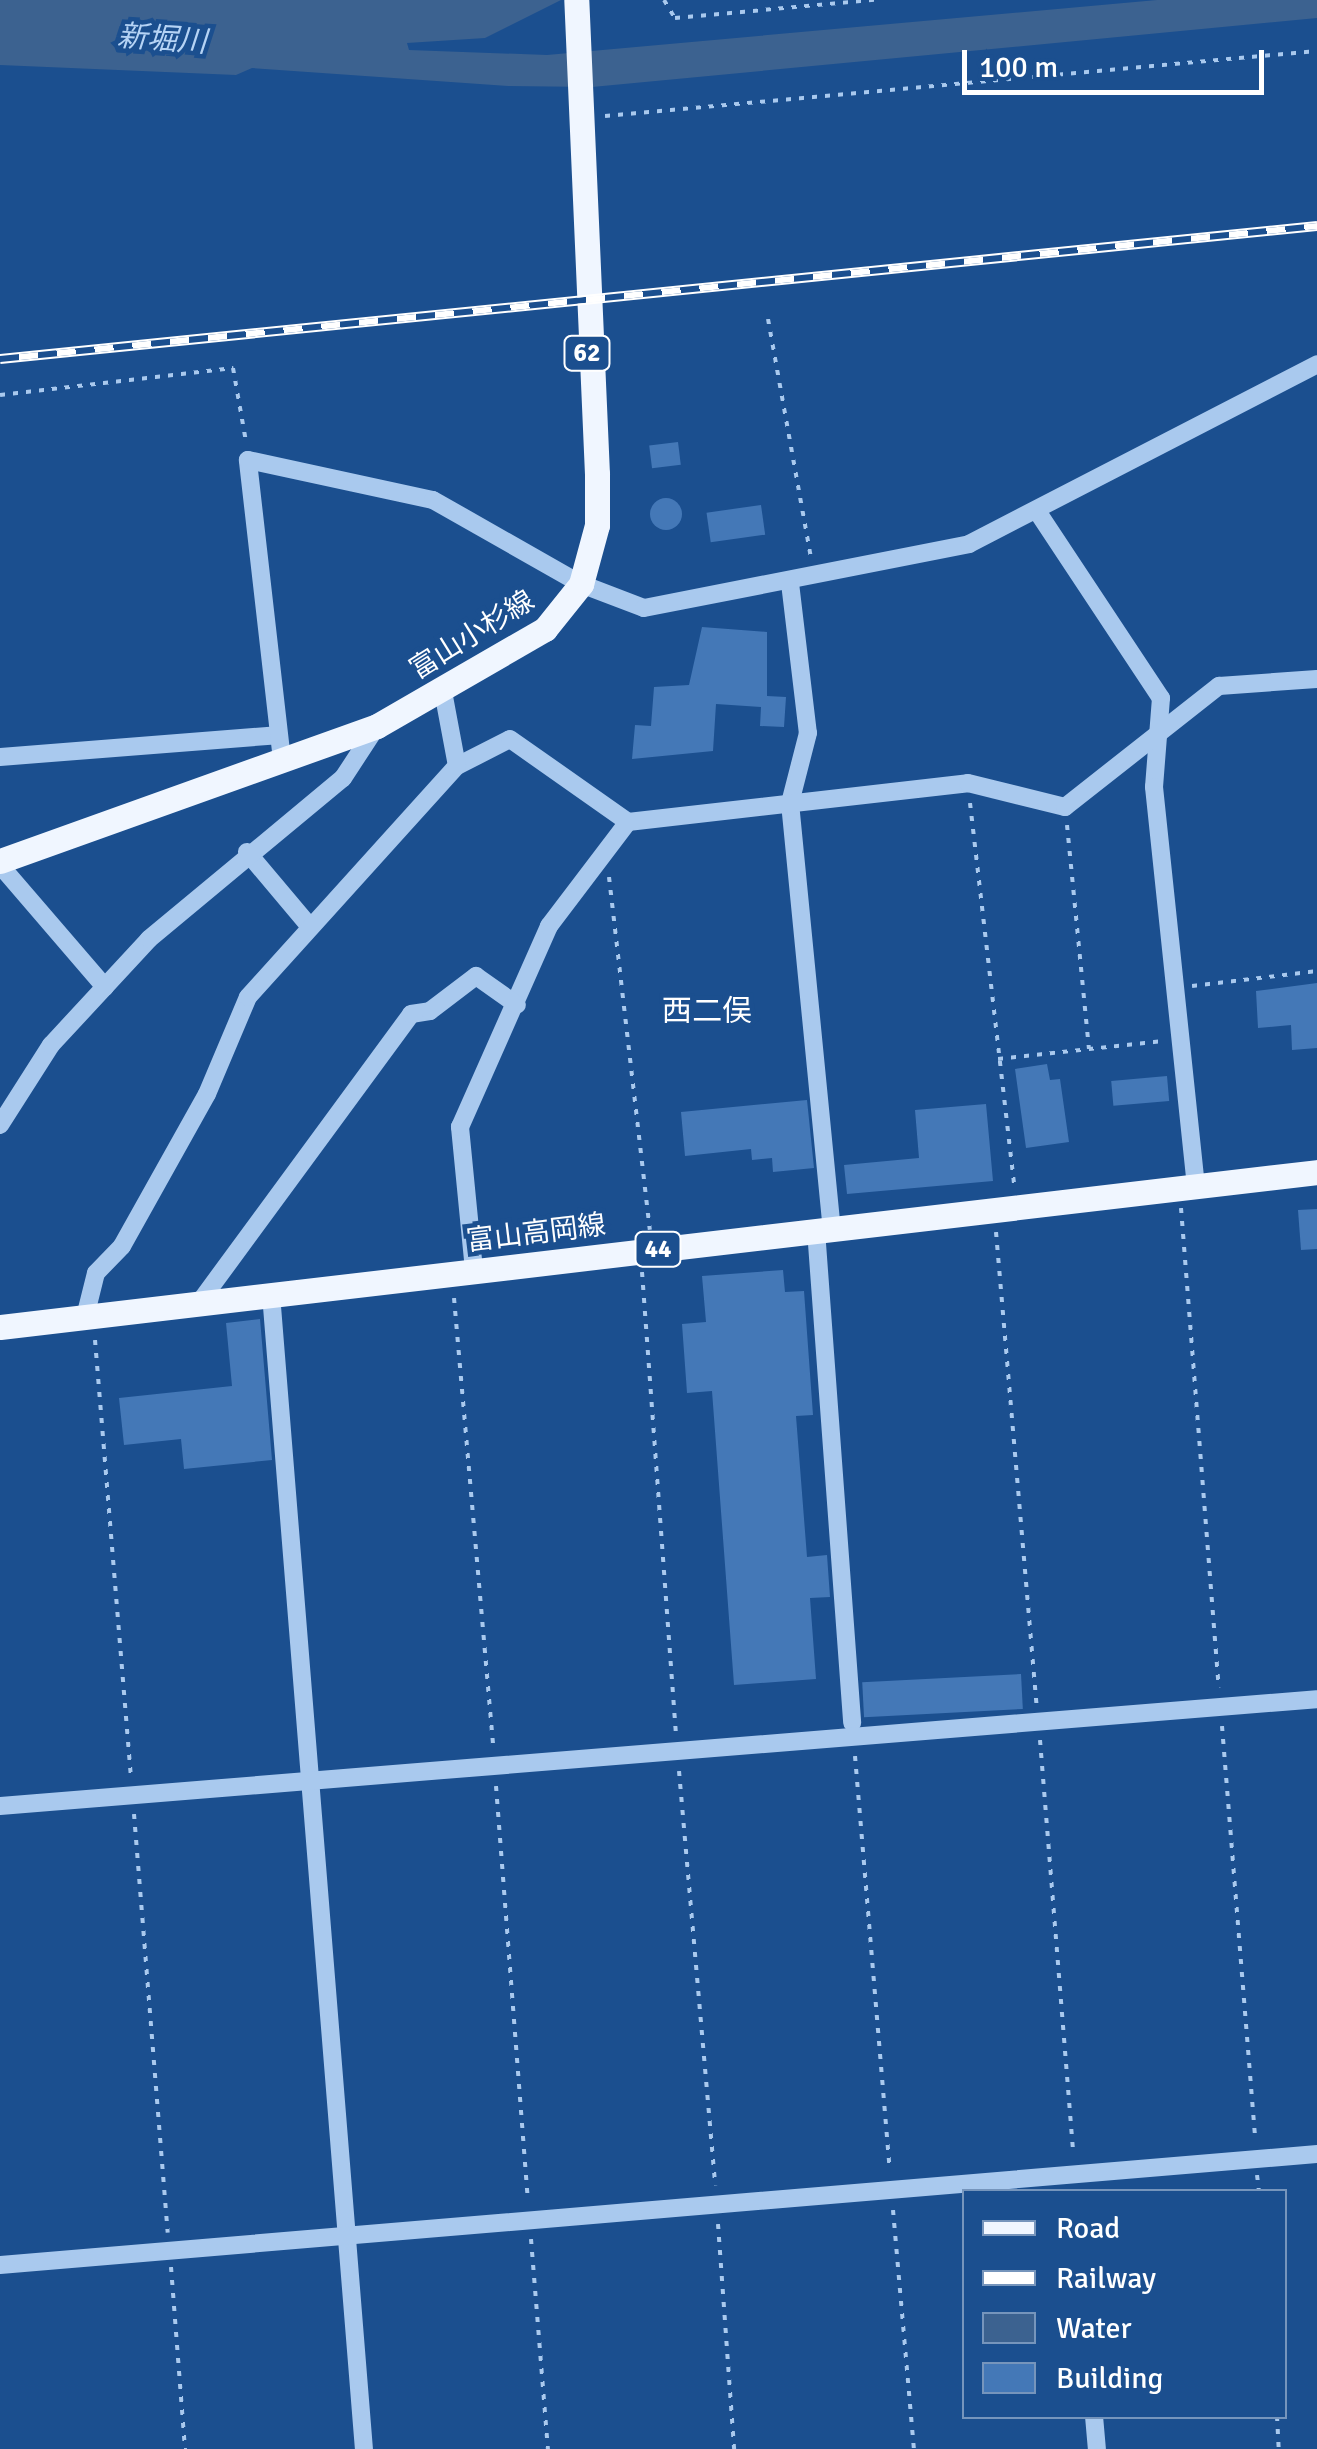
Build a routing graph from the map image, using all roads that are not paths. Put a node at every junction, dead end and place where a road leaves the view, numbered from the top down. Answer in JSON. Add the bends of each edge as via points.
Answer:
{"nodes":[{"id":1,"x":576,"y":0,"type":"edge"},
{"id":2,"x":1317,"y":364,"type":"edge"},
{"id":3,"x":1039,"y":514,"type":"junction"},
{"id":4,"x":790,"y":583,"type":"junction"},
{"id":5,"x":581,"y":584,"type":"junction"},
{"id":6,"x":1317,"y":679,"type":"edge"},
{"id":7,"x":443,"y":692,"type":"junction"},
{"id":8,"x":377,"y":726,"type":"junction"},
{"id":9,"x":1164,"y":736,"type":"junction"},
{"id":10,"x":279,"y":747,"type":"junction"},
{"id":11,"x":0,"y":757,"type":"edge"},
{"id":12,"x":457,"y":766,"type":"junction"},
{"id":13,"x":790,"y":804,"type":"junction"},
{"id":14,"x":628,"y":822,"type":"junction"},
{"id":15,"x":248,"y":852,"type":"junction"},
{"id":16,"x":0,"y":863,"type":"edge"},
{"id":17,"x":306,"y":922,"type":"junction"},
{"id":18,"x":105,"y":987,"type":"junction"},
{"id":19,"x":517,"y":1005,"type":"junction"},
{"id":20,"x":8,"y":1095,"type":"edge"},
{"id":21,"x":0,"y":1125,"type":"edge"},
{"id":22,"x":1317,"y":1172,"type":"edge"},
{"id":23,"x":1196,"y":1186,"type":"junction"},
{"id":24,"x":824,"y":1229,"type":"junction"},
{"id":25,"x":462,"y":1271,"type":"junction"},
{"id":26,"x":271,"y":1294,"type":"junction"},
{"id":27,"x":198,"y":1303,"type":"junction"},
{"id":28,"x":89,"y":1316,"type":"junction"},
{"id":29,"x":0,"y":1327,"type":"edge"},
{"id":30,"x":1317,"y":1698,"type":"edge"},
{"id":31,"x":853,"y":1728,"type":"junction"},
{"id":32,"x":310,"y":1778,"type":"junction"},
{"id":33,"x":0,"y":1806,"type":"edge"},
{"id":34,"x":1317,"y":2154,"type":"edge"},
{"id":35,"x":1076,"y":2183,"type":"edge"},
{"id":36,"x":346,"y":2234,"type":"junction"},
{"id":37,"x":0,"y":2265,"type":"edge"},
{"id":38,"x":1094,"y":2419,"type":"edge"},
{"id":39,"x":364,"y":2449,"type":"edge"},
{"id":40,"x":1096,"y":2449,"type":"edge"}],
"edges":[{"from":1,"to":5,"type":"main road","name":"富山小杉線","number":"62","via":[[575,108],[598,474],[597,524]]},
{"from":2,"to":3,"type":"street"},
{"from":3,"to":4,"type":"street","via":[[969,544]]},
{"from":3,"to":9,"type":"street","via":[[1161,698]]},
{"from":4,"to":5,"type":"street","via":[[644,608]]},
{"from":4,"to":13,"type":"street","via":[[808,733]]},
{"from":5,"to":7,"type":"main road","name":"富山小杉線","number":"62","via":[[545,629]]},
{"from":5,"to":10,"type":"street","via":[[433,500],[248,460]]},
{"from":6,"to":9,"type":"street","via":[[1219,686]]},
{"from":7,"to":8,"type":"main road","name":"富山小杉線","number":"62"},
{"from":7,"to":12,"type":"street"},
{"from":8,"to":10,"type":"main road","name":"富山小杉線","number":"62"},
{"from":8,"to":15,"type":"street","via":[[343,778]]},
{"from":9,"to":13,"type":"street","via":[[1065,808],[968,783]]},
{"from":9,"to":23,"type":"street","via":[[1154,787]]},
{"from":10,"to":11,"type":"street"},
{"from":10,"to":16,"type":"main road","name":"富山小杉線","number":"62"},
{"from":12,"to":14,"type":"street","via":[[510,739]]},
{"from":12,"to":17,"type":"street"},
{"from":13,"to":14,"type":"street"},
{"from":13,"to":24,"type":"street"},
{"from":14,"to":19,"type":"street","via":[[549,926]]},
{"from":15,"to":17,"type":"street"},
{"from":15,"to":18,"type":"street"},
{"from":16,"to":18,"type":"street"},
{"from":17,"to":28,"type":"street","via":[[248,997],[198,1111],[122,1246],[96,1274]]},
{"from":18,"to":20,"type":"street"},
{"from":19,"to":25,"type":"street","via":[[460,1127]]},
{"from":19,"to":27,"type":"street","via":[[476,976],[430,1011],[411,1014]]},
{"from":20,"to":21,"type":"street"},
{"from":22,"to":23,"type":"main road","name":"富山高岡線","number":"44"},
{"from":23,"to":24,"type":"main road","name":"富山高岡線","number":"44"},
{"from":24,"to":25,"type":"main road","name":"富山高岡線","number":"44"},
{"from":24,"to":31,"type":"street"},
{"from":25,"to":26,"type":"main road","name":"富山高岡線","number":"44"},
{"from":26,"to":27,"type":"main road","name":"富山高岡線","number":"44"},
{"from":26,"to":32,"type":"street"},
{"from":27,"to":28,"type":"main road","name":"富山高岡線","number":"44"},
{"from":28,"to":29,"type":"main road","name":"富山高岡線","number":"44"},
{"from":30,"to":31,"type":"street"},
{"from":31,"to":32,"type":"street"},
{"from":32,"to":33,"type":"street"},
{"from":32,"to":36,"type":"street"},
{"from":34,"to":35,"type":"street"},
{"from":35,"to":36,"type":"street","via":[[892,2188]]},
{"from":36,"to":37,"type":"street"},
{"from":36,"to":39,"type":"street"},
{"from":38,"to":40,"type":"street"}]}
